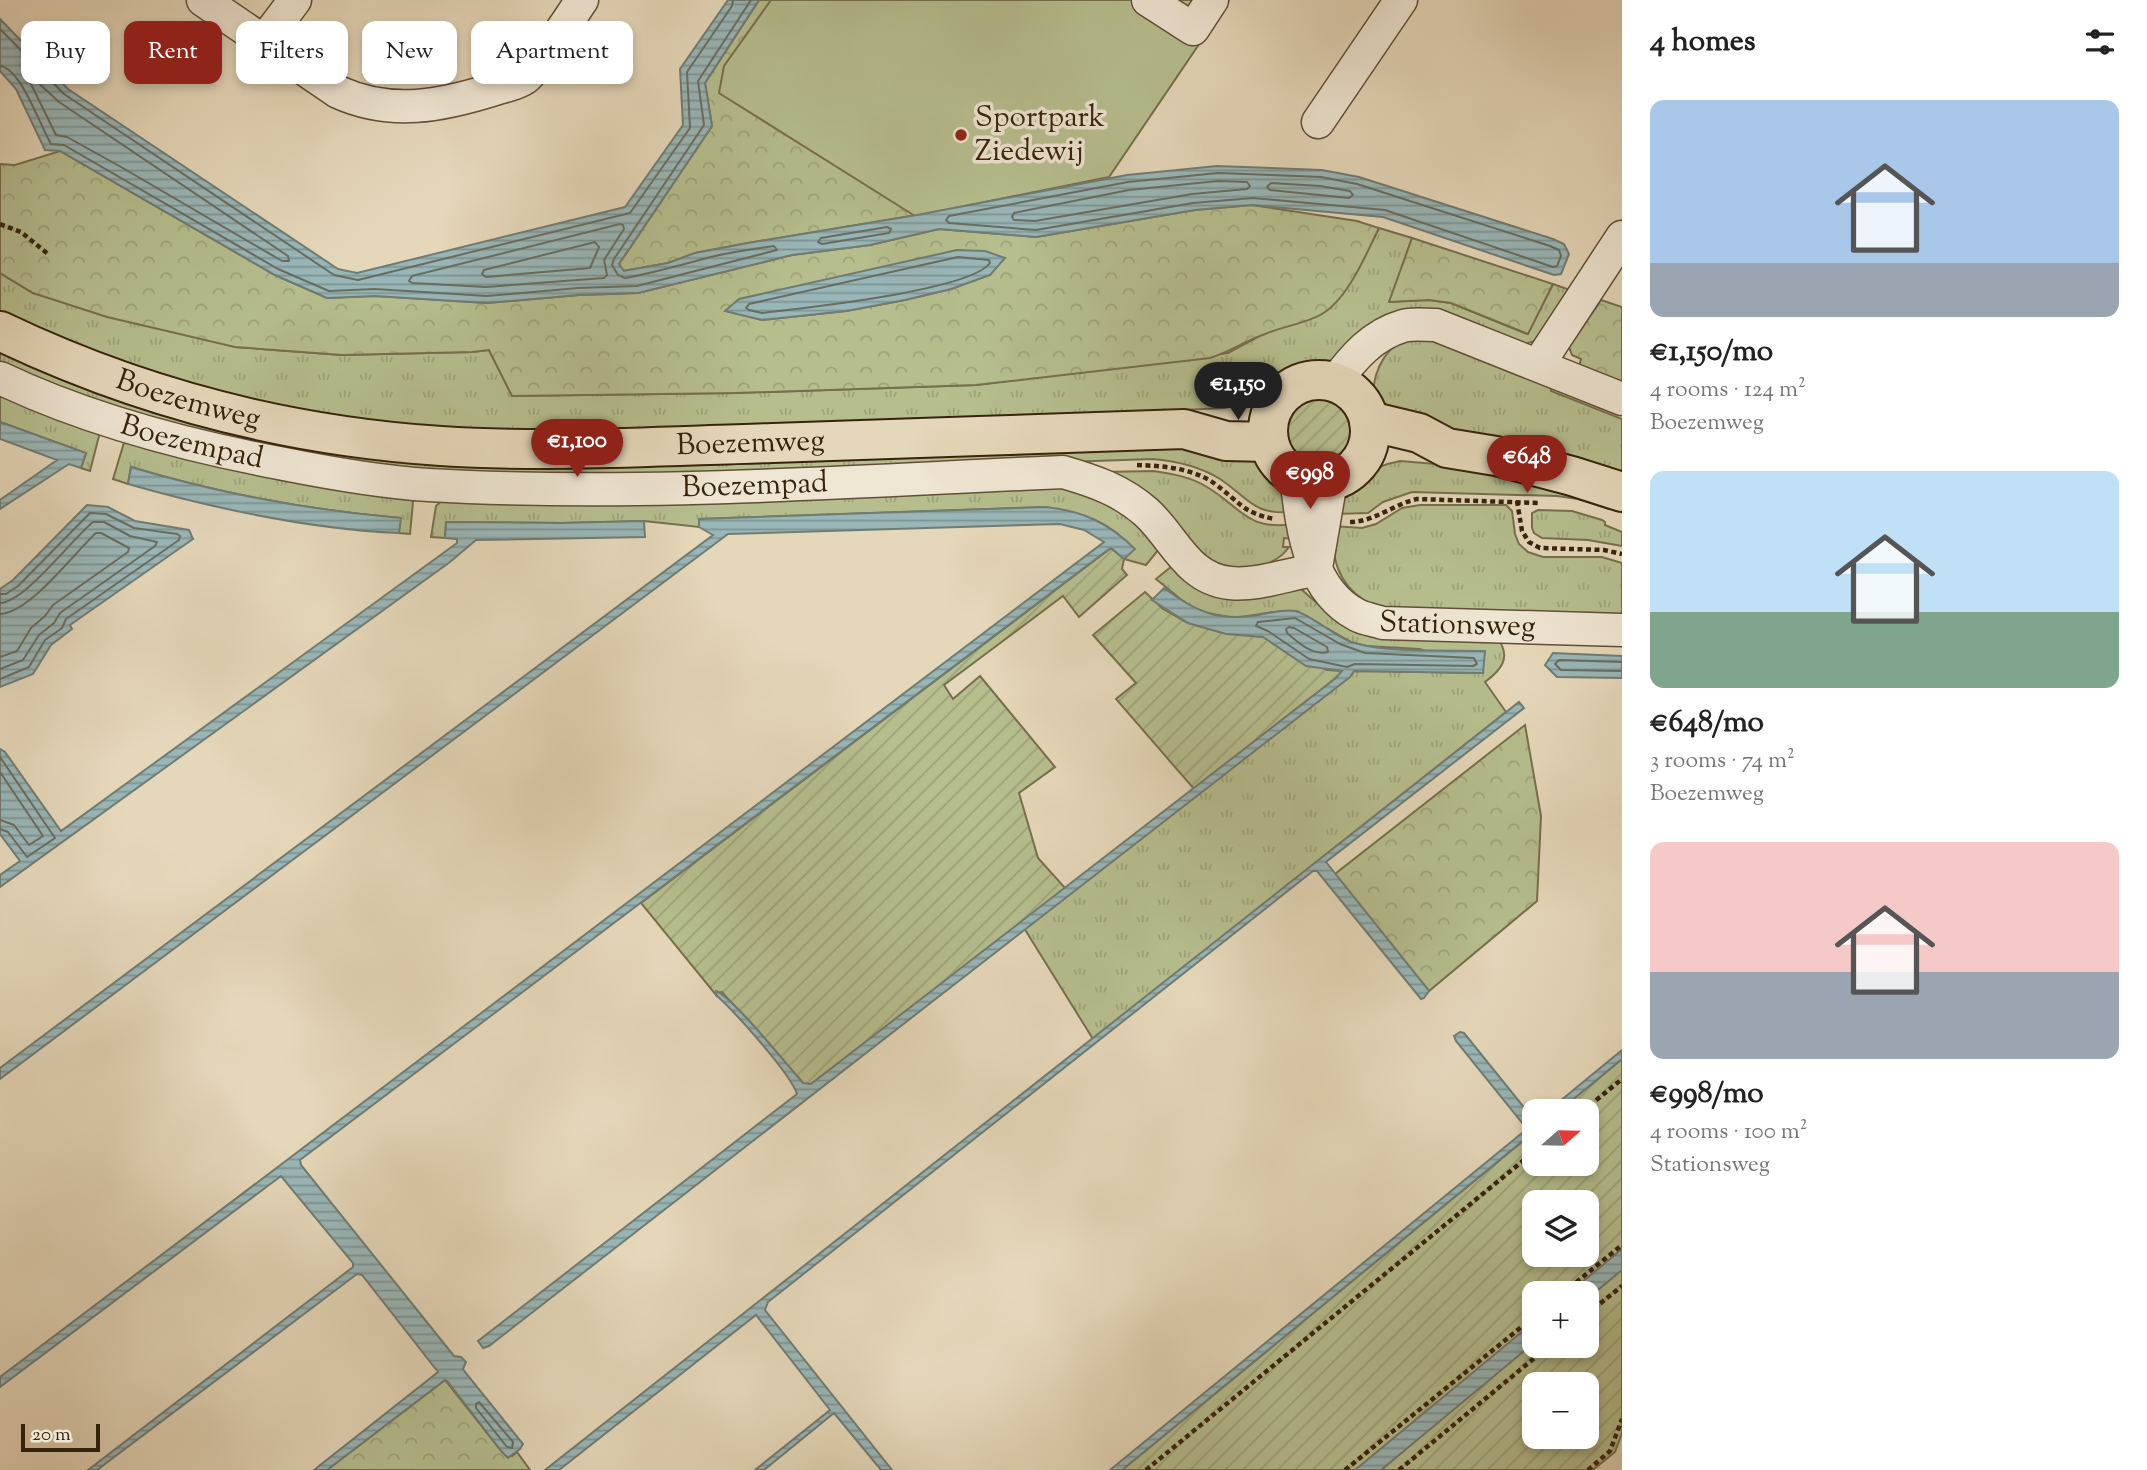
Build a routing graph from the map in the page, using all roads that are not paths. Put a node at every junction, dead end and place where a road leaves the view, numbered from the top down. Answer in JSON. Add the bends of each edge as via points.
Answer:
{"nodes":[{"id":1,"x":203,"y":0,"type":"edge"},
{"id":2,"x":295,"y":0,"type":"edge"},
{"id":3,"x":582,"y":0,"type":"edge"},
{"id":4,"x":1149,"y":0,"type":"edge"},
{"id":5,"x":1212,"y":0,"type":"edge"},
{"id":6,"x":1401,"y":0,"type":"edge"},
{"id":7,"x":279,"y":21,"type":"edge"},
{"id":8,"x":236,"y":22,"type":"edge"},
{"id":9,"x":326,"y":84,"type":"edge"},
{"id":10,"x":1318,"y":122,"type":"dead end"},
{"id":11,"x":1622,"y":237,"type":"edge"},
{"id":12,"x":0,"y":331,"type":"edge"},
{"id":13,"x":1538,"y":365,"type":"junction"},
{"id":14,"x":0,"y":378,"type":"edge"},
{"id":15,"x":1622,"y":399,"type":"edge"},
{"id":16,"x":1356,"y":413,"type":"junction"},
{"id":17,"x":1270,"y":426,"type":"junction"},
{"id":18,"x":1314,"y":479,"type":"junction"},
{"id":19,"x":1622,"y":492,"type":"edge"},
{"id":20,"x":1315,"y":570,"type":"junction"},
{"id":21,"x":1622,"y":630,"type":"edge"}],
"edges":[{"from":1,"to":8,"type":"street"},
{"from":2,"to":7,"type":"street"},
{"from":3,"to":9,"type":"street","via":[[527,78],[418,107],[361,102]]},
{"from":4,"to":5,"type":"street","via":[[1193,29]]},
{"from":6,"to":10,"type":"street"},
{"from":11,"to":13,"type":"street"},
{"from":12,"to":17,"type":"main road","name":"Boezemweg","via":[[54,357],[157,394],[257,421],[350,438],[441,446],[561,450],[1184,429],[1216,417]]},
{"from":13,"to":15,"type":"street"},
{"from":13,"to":16,"type":"street","via":[[1436,325],[1404,326],[1384,334]]},
{"from":14,"to":20,"type":"street","name":"Boezempad","via":[[113,422],[208,449],[332,474],[427,485],[664,488],[1063,472],[1125,496],[1147,513],[1198,572],[1215,580],[1245,583]]},
{"from":16,"to":17,"type":"main road","via":[[1321,380],[1306,381],[1286,392]]},
{"from":16,"to":18,"type":"main road","via":[[1356,466],[1345,475]]},
{"from":16,"to":19,"type":"main road","via":[[1419,433],[1447,448],[1508,459]]},
{"from":17,"to":18,"type":"main road","via":[[1279,462]]},
{"from":18,"to":20,"type":"street","name":"Stationsweg","via":[[1301,520]]},
{"from":20,"to":21,"type":"street","name":"Stationsweg","via":[[1344,606],[1383,623]]}]}
